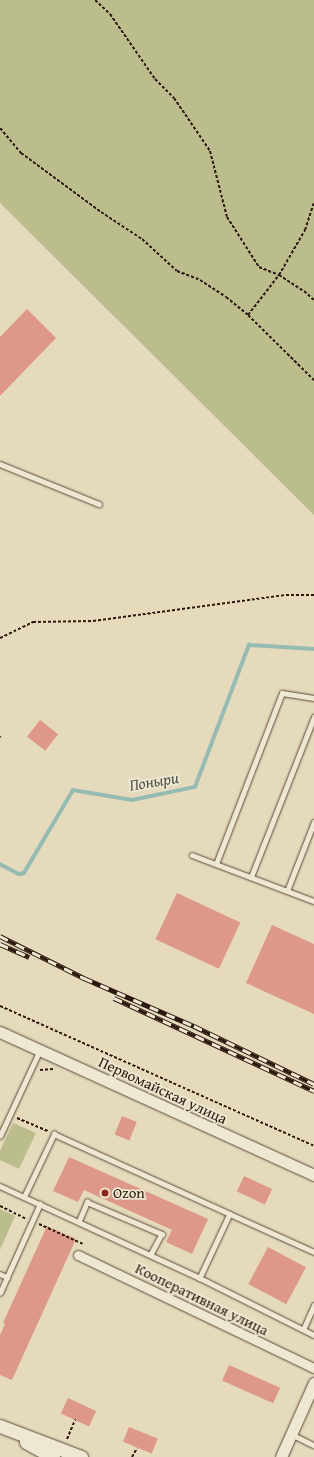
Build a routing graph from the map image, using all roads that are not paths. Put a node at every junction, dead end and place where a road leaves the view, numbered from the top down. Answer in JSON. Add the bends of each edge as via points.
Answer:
{"nodes":[{"id":1,"x":0,"y":464,"type":"edge"},
{"id":2,"x":98,"y":504,"type":"dead end"},
{"id":3,"x":314,"y":698,"type":"edge"},
{"id":4,"x":314,"y":717,"type":"edge"},
{"id":5,"x":314,"y":822,"type":"edge"},
{"id":6,"x":192,"y":855,"type":"dead end"},
{"id":7,"x":216,"y":864,"type":"junction"},
{"id":8,"x":251,"y":878,"type":"junction"},
{"id":9,"x":287,"y":891,"type":"junction"},
{"id":10,"x":314,"y":901,"type":"edge"},
{"id":11,"x":0,"y":1032,"type":"edge"},
{"id":12,"x":40,"y":1050,"type":"junction"},
{"id":13,"x":0,"y":1136,"type":"edge"},
{"id":14,"x":314,"y":1175,"type":"edge"},
{"id":15,"x":0,"y":1186,"type":"edge"},
{"id":16,"x":24,"y":1197,"type":"junction"},
{"id":17,"x":40,"y":1204,"type":"junction"},
{"id":18,"x":230,"y":1214,"type":"junction"},
{"id":19,"x":79,"y":1221,"type":"junction"},
{"id":20,"x":314,"y":1252,"type":"edge"},
{"id":21,"x":78,"y":1255,"type":"dead end"},
{"id":22,"x":151,"y":1255,"type":"junction"},
{"id":23,"x":0,"y":1274,"type":"edge"},
{"id":24,"x":7,"y":1277,"type":"junction"},
{"id":25,"x":200,"y":1278,"type":"junction"},
{"id":26,"x":0,"y":1293,"type":"edge"},
{"id":27,"x":314,"y":1305,"type":"edge"},
{"id":28,"x":304,"y":1330,"type":"junction"},
{"id":29,"x":314,"y":1335,"type":"edge"},
{"id":30,"x":314,"y":1368,"type":"edge"},
{"id":31,"x":314,"y":1384,"type":"edge"},
{"id":32,"x":0,"y":1426,"type":"edge"},
{"id":33,"x":291,"y":1434,"type":"junction"},
{"id":34,"x":314,"y":1445,"type":"edge"},
{"id":35,"x":53,"y":1457,"type":"edge"},
{"id":36,"x":81,"y":1457,"type":"edge"},
{"id":37,"x":281,"y":1457,"type":"edge"}],
"edges":[{"from":1,"to":2,"type":"lane"},
{"from":3,"to":7,"type":"lane","via":[[282,693]]},
{"from":4,"to":8,"type":"lane"},
{"from":5,"to":9,"type":"lane"},
{"from":6,"to":7,"type":"lane"},
{"from":7,"to":8,"type":"lane"},
{"from":8,"to":9,"type":"lane"},
{"from":9,"to":10,"type":"lane"},
{"from":11,"to":12,"type":"street","name":"Первомайская улица"},
{"from":12,"to":13,"type":"lane"},
{"from":12,"to":14,"type":"street","name":"Первомайская улица"},
{"from":15,"to":16,"type":"lane"},
{"from":16,"to":17,"type":"lane"},
{"from":16,"to":18,"type":"lane","via":[[54,1134]]},
{"from":17,"to":19,"type":"lane"},
{"from":17,"to":24,"type":"lane"},
{"from":18,"to":20,"type":"lane"},
{"from":18,"to":25,"type":"lane"},
{"from":19,"to":22,"type":"lane"},
{"from":19,"to":22,"type":"lane","via":[[87,1202],[162,1234]]},
{"from":21,"to":30,"type":"street","name":"Кооперативная улица"},
{"from":22,"to":25,"type":"lane"},
{"from":23,"to":24,"type":"lane"},
{"from":24,"to":26,"type":"lane"},
{"from":25,"to":28,"type":"lane"},
{"from":27,"to":28,"type":"lane"},
{"from":28,"to":29,"type":"lane"},
{"from":31,"to":33,"type":"street"},
{"from":32,"to":35,"type":"main road"},
{"from":32,"to":36,"type":"main road"},
{"from":33,"to":34,"type":"lane"},
{"from":33,"to":37,"type":"street"}]}
